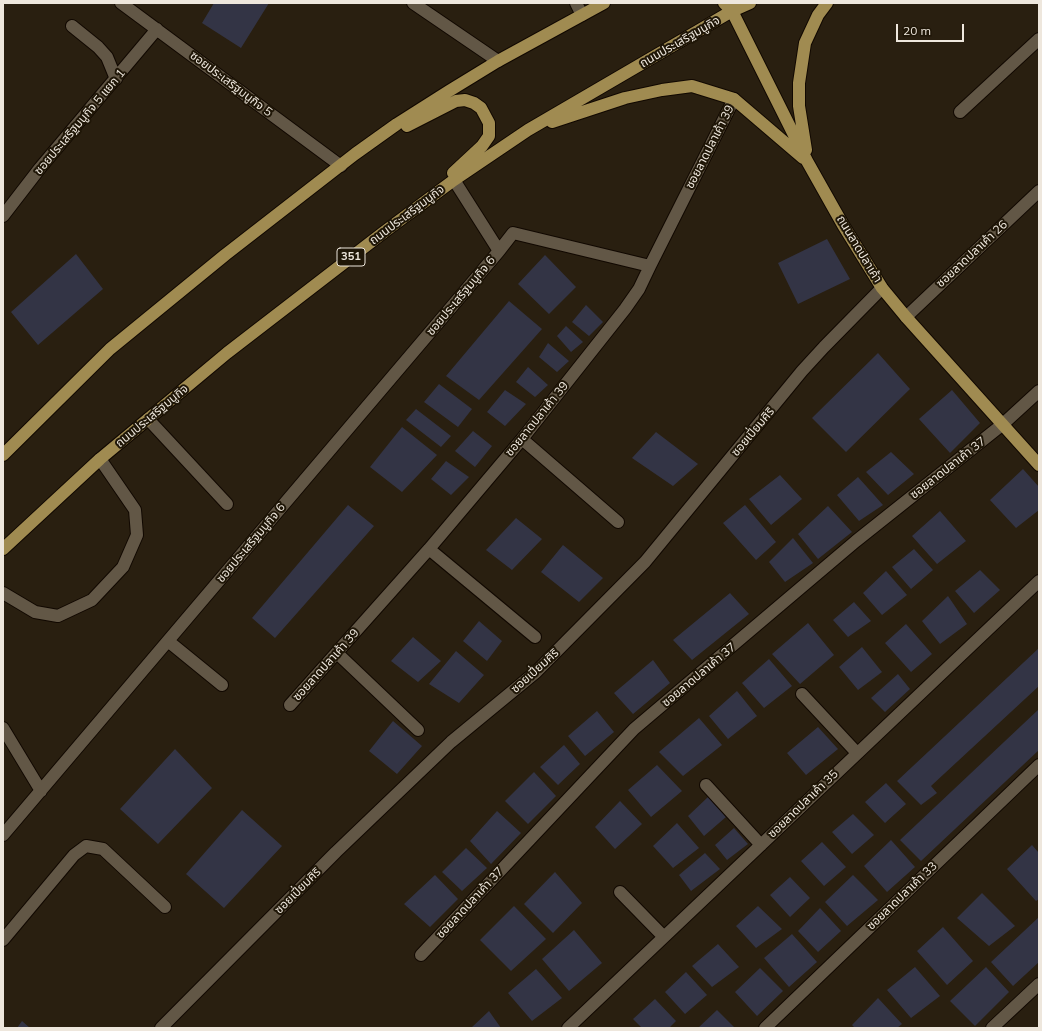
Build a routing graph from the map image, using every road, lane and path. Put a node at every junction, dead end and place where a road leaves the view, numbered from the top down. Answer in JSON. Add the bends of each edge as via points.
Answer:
{"nodes":[{"id":1,"x":121,"y":3,"type":"edge"},
{"id":2,"x":413,"y":3,"type":"edge"},
{"id":3,"x":576,"y":3,"type":"edge"},
{"id":4,"x":590,"y":3,"type":"edge"},
{"id":5,"x":604,"y":3,"type":"edge"},
{"id":6,"x":750,"y":3,"type":"edge"},
{"id":7,"x":827,"y":3,"type":"edge"},
{"id":8,"x":728,"y":7,"type":"edge"},
{"id":9,"x":582,"y":15,"type":"junction"},
{"id":10,"x":72,"y":26,"type":"dead end"},
{"id":11,"x":157,"y":29,"type":"junction"},
{"id":12,"x":1039,"y":40,"type":"edge"},
{"id":13,"x":498,"y":61,"type":"junction"},
{"id":14,"x":116,"y":80,"type":"junction"},
{"id":15,"x":734,"y":100,"type":"junction"},
{"id":16,"x":960,"y":112,"type":"dead end"},
{"id":17,"x":528,"y":130,"type":"junction"},
{"id":18,"x":356,"y":154,"type":"junction"},
{"id":19,"x":807,"y":161,"type":"junction"},
{"id":20,"x":340,"y":166,"type":"junction"},
{"id":21,"x":454,"y":180,"type":"junction"},
{"id":22,"x":1039,"y":191,"type":"edge"},
{"id":23,"x":3,"y":216,"type":"edge"},
{"id":24,"x":384,"y":232,"type":"junction"},
{"id":25,"x":499,"y":251,"type":"junction"},
{"id":26,"x":650,"y":266,"type":"junction"},
{"id":27,"x":882,"y":288,"type":"junction"},
{"id":28,"x":906,"y":317,"type":"junction"},
{"id":29,"x":1039,"y":391,"type":"edge"},
{"id":30,"x":148,"y":419,"type":"junction"},
{"id":31,"x":1004,"y":424,"type":"junction"},
{"id":32,"x":522,"y":439,"type":"junction"},
{"id":33,"x":3,"y":455,"type":"edge"},
{"id":34,"x":100,"y":459,"type":"junction"},
{"id":35,"x":1039,"y":465,"type":"edge"},
{"id":36,"x":227,"y":504,"type":"dead end"},
{"id":37,"x":618,"y":522,"type":"dead end"},
{"id":38,"x":3,"y":549,"type":"edge"},
{"id":39,"x":429,"y":549,"type":"junction"},
{"id":40,"x":1039,"y":581,"type":"edge"},
{"id":41,"x":3,"y":593,"type":"edge"},
{"id":42,"x":535,"y":637,"type":"dead end"},
{"id":43,"x":168,"y":641,"type":"junction"},
{"id":44,"x":337,"y":653,"type":"junction"},
{"id":45,"x":222,"y":685,"type":"dead end"},
{"id":46,"x":802,"y":694,"type":"dead end"},
{"id":47,"x":290,"y":705,"type":"dead end"},
{"id":48,"x":3,"y":728,"type":"edge"},
{"id":49,"x":418,"y":730,"type":"dead end"},
{"id":50,"x":857,"y":753,"type":"junction"},
{"id":51,"x":1039,"y":765,"type":"edge"},
{"id":52,"x":706,"y":785,"type":"dead end"},
{"id":53,"x":40,"y":791,"type":"junction"},
{"id":54,"x":3,"y":835,"type":"edge"},
{"id":55,"x":761,"y":845,"type":"junction"},
{"id":56,"x":620,"y":892,"type":"dead end"},
{"id":57,"x":165,"y":907,"type":"dead end"},
{"id":58,"x":664,"y":937,"type":"junction"},
{"id":59,"x":3,"y":940,"type":"edge"},
{"id":60,"x":421,"y":954,"type":"dead end"},
{"id":61,"x":1039,"y":984,"type":"edge"},
{"id":62,"x":161,"y":1028,"type":"edge"},
{"id":63,"x":568,"y":1028,"type":"edge"},
{"id":64,"x":765,"y":1028,"type":"edge"},
{"id":65,"x":992,"y":1028,"type":"edge"}],
"edges":[{"from":1,"to":11,"type":"street","name":"ซอยประเสริฐมนูกิจ 5"},
{"from":2,"to":13,"type":"street"},
{"from":3,"to":9,"type":"street"},
{"from":4,"to":9,"type":"main road"},
{"from":5,"to":9,"type":"main road"},
{"from":6,"to":8,"type":"main road","name":"ถนนประเสริฐมนูกิจ","number":"351"},
{"from":7,"to":19,"type":"main road","via":[[818,15],[805,43],[799,82],[799,106]]},
{"from":8,"to":17,"type":"main road","name":"ถนนประเสริฐมนูกิจ","number":"351"},
{"from":8,"to":19,"type":"main road","name":"ถนนลาดปลาเค้า"},
{"from":9,"to":13,"type":"main road"},
{"from":10,"to":14,"type":"street","via":[[107,57]]},
{"from":11,"to":14,"type":"street","name":"ซอยประเสริฐมนูกิจ 5 แยก 1"},
{"from":11,"to":20,"type":"street","name":"ซอยประเสริฐมนูกิจ 5"},
{"from":12,"to":16,"type":"street"},
{"from":13,"to":18,"type":"main road","via":[[449,90]]},
{"from":14,"to":23,"type":"street","name":"ซอยประเสริฐมนูกิจ 5 แยก 1","via":[[40,168]]},
{"from":15,"to":17,"type":"main road","via":[[692,86],[662,90],[626,98]]},
{"from":15,"to":19,"type":"main road"},
{"from":15,"to":26,"type":"street","name":"ซอยลาดปลาเค้า 39"},
{"from":17,"to":21,"type":"main road","name":"ถนนประเสริฐมนูกิจ","number":"351"},
{"from":18,"to":20,"type":"main road"},
{"from":18,"to":24,"type":"main road","via":[[456,101],[474,103],[481,108],[489,123],[489,136],[482,146]]},
{"from":19,"to":27,"type":"main road","name":"ถนนลาดปลาเค้า"},
{"from":20,"to":33,"type":"main road","via":[[224,255],[110,349]]},
{"from":21,"to":24,"type":"main road","name":"ถนนประเสริฐมนูกิจ","number":"351"},
{"from":21,"to":25,"type":"street","name":"ซอยประเสริฐมนูกิจ 6"},
{"from":22,"to":28,"type":"street","name":"ซอยลาดปลาเค้า 26"},
{"from":24,"to":30,"type":"main road","name":"ถนนประเสริฐมนูกิจ","number":"351","via":[[227,353]]},
{"from":25,"to":26,"type":"street","name":"ซอยประเสริฐมนูกิจ 6","via":[[513,233]]},
{"from":25,"to":43,"type":"street","name":"ซอยประเสริฐมนูกิจ 6"},
{"from":26,"to":32,"type":"street","name":"ซอยลาดปลาเค้า 39","via":[[639,290],[625,309]]},
{"from":27,"to":28,"type":"main road","name":"ถนนลาดปลาเค้า"},
{"from":27,"to":62,"type":"street","name":"ซอยเปี่ยมศิริ","via":[[820,352],[645,562],[536,672],[451,742],[336,852]]},
{"from":28,"to":31,"type":"main road","name":"ถนนลาดปลาเค้า"},
{"from":29,"to":31,"type":"street","name":"ซอยลาดปลาเค้า 37"},
{"from":30,"to":34,"type":"main road","name":"ถนนประเสริฐมนูกิจ","number":"351"},
{"from":30,"to":36,"type":"street"},
{"from":31,"to":35,"type":"main road","name":"ถนนลาดปลาเค้า"},
{"from":31,"to":60,"type":"street","name":"ซอยลาดปลาเค้า 37","via":[[856,541],[634,729]]},
{"from":32,"to":37,"type":"street"},
{"from":32,"to":39,"type":"street","name":"ซอยลาดปลาเค้า 39"},
{"from":34,"to":38,"type":"main road","name":"ถนนประเสริฐมนูกิจ","number":"351"},
{"from":34,"to":41,"type":"street","via":[[135,510],[137,535],[123,567],[92,600],[58,616],[35,612]]},
{"from":39,"to":42,"type":"street"},
{"from":39,"to":44,"type":"street","name":"ซอยลาดปลาเค้า 39"},
{"from":40,"to":50,"type":"street","name":"ซอยลาดปลาเค้า 35"},
{"from":43,"to":45,"type":"street"},
{"from":43,"to":53,"type":"street","name":"ซอยประเสริฐมนูกิจ 6"},
{"from":44,"to":47,"type":"street","name":"ซอยลาดปลาเค้า 39"},
{"from":44,"to":49,"type":"street"},
{"from":46,"to":50,"type":"street"},
{"from":48,"to":53,"type":"street"},
{"from":50,"to":55,"type":"street","name":"ซอยลาดปลาเค้า 35"},
{"from":51,"to":64,"type":"street","name":"ซอยลาดปลาเค้า 33"},
{"from":52,"to":55,"type":"street"},
{"from":53,"to":54,"type":"street","name":"ซอยประเสริฐมนูกิจ 6"},
{"from":55,"to":58,"type":"street","name":"ซอยลาดปลาเค้า 35"},
{"from":56,"to":58,"type":"street"},
{"from":57,"to":59,"type":"street","via":[[104,849],[86,846],[74,855]]},
{"from":58,"to":63,"type":"street","name":"ซอยลาดปลาเค้า 35"},
{"from":61,"to":65,"type":"street"}]}
